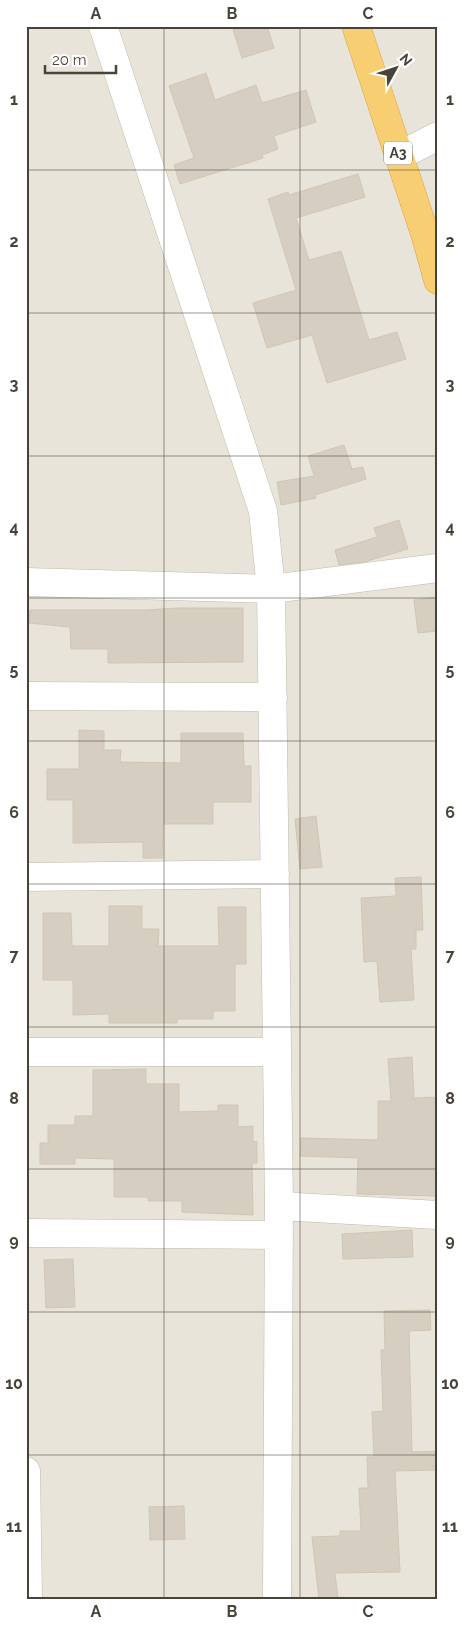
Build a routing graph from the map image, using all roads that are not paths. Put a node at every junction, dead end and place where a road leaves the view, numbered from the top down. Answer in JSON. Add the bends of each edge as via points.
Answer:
{"nodes":[{"id":1,"x":103,"y":26,"type":"edge"},
{"id":2,"x":356,"y":26,"type":"edge"},
{"id":3,"x":438,"y":136,"type":"edge"},
{"id":4,"x":399,"y":156,"type":"junction"},
{"id":5,"x":438,"y":280,"type":"edge"},
{"id":6,"x":438,"y":568,"type":"edge"},
{"id":7,"x":26,"y":582,"type":"edge"},
{"id":8,"x":271,"y":590,"type":"junction"},
{"id":9,"x":26,"y":696,"type":"edge"},
{"id":10,"x":272,"y":697,"type":"junction"},
{"id":11,"x":275,"y":874,"type":"junction"},
{"id":12,"x":26,"y":877,"type":"edge"},
{"id":13,"x":26,"y":1052,"type":"edge"},
{"id":14,"x":277,"y":1052,"type":"junction"},
{"id":15,"x":279,"y":1206,"type":"junction"},
{"id":16,"x":438,"y":1215,"type":"edge"},
{"id":17,"x":26,"y":1234,"type":"edge"},
{"id":18,"x":279,"y":1234,"type":"junction"},
{"id":19,"x":26,"y":1471,"type":"edge"},
{"id":20,"x":27,"y":1597,"type":"edge"},
{"id":21,"x":277,"y":1599,"type":"edge"}],
"edges":[{"from":1,"to":8,"type":"street","via":[[262,511]]},
{"from":2,"to":4,"type":"highway","number":"A3"},
{"from":3,"to":4,"type":"street"},
{"from":4,"to":5,"type":"highway","number":"A3"},
{"from":6,"to":8,"type":"street"},
{"from":7,"to":8,"type":"street"},
{"from":8,"to":10,"type":"street"},
{"from":9,"to":10,"type":"street"},
{"from":10,"to":11,"type":"street"},
{"from":11,"to":12,"type":"street"},
{"from":11,"to":14,"type":"street"},
{"from":13,"to":14,"type":"street"},
{"from":14,"to":15,"type":"street"},
{"from":15,"to":16,"type":"street"},
{"from":15,"to":18,"type":"street"},
{"from":17,"to":18,"type":"street"},
{"from":18,"to":21,"type":"street"},
{"from":19,"to":20,"type":"street"}]}
